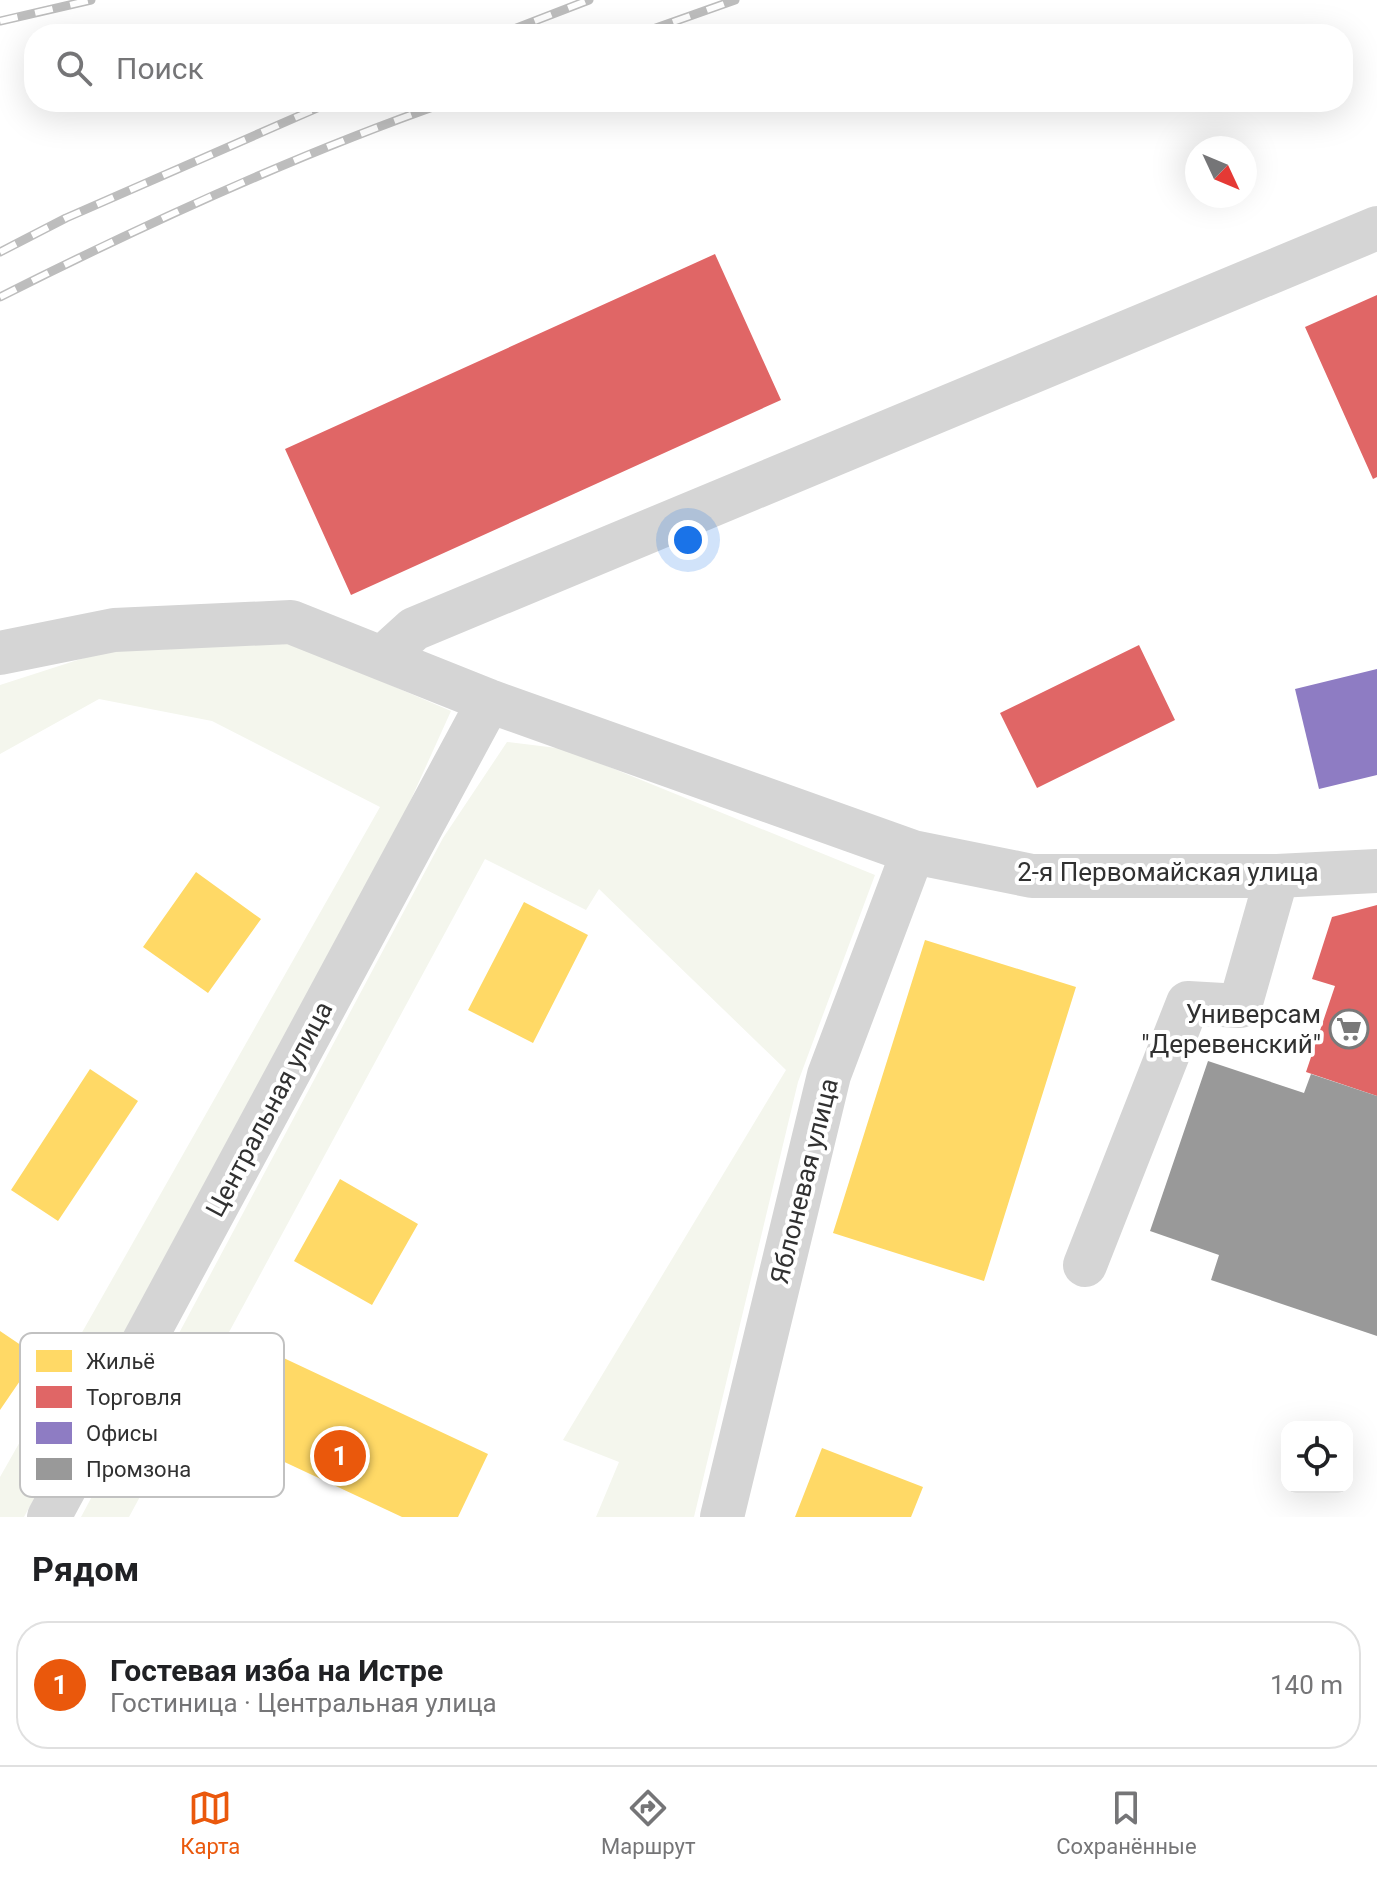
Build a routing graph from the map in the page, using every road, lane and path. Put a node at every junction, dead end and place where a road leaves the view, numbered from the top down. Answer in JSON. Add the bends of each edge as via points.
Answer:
{"nodes":[{"id":1,"x":1377,"y":228,"type":"edge"},
{"id":2,"x":0,"y":653,"type":"edge"},
{"id":3,"x":382,"y":658,"type":"junction"},
{"id":4,"x":489,"y":701,"type":"junction"},
{"id":5,"x":913,"y":852,"type":"junction"},
{"id":6,"x":1377,"y":871,"type":"edge"},
{"id":7,"x":1277,"y":876,"type":"junction"},
{"id":8,"x":1085,"y":1265,"type":"dead end"},
{"id":9,"x":148,"y":1333,"type":"edge"},
{"id":10,"x":60,"y":1497,"type":"edge"},
{"id":11,"x":49,"y":1517,"type":"edge"},
{"id":12,"x":722,"y":1517,"type":"edge"}],
"edges":[{"from":1,"to":3,"type":"street","via":[[414,629]]},
{"from":2,"to":3,"type":"street","name":"2-я Первомайская улица","via":[[114,630],[291,622]]},
{"from":3,"to":4,"type":"street","name":"2-я Первомайская улица"},
{"from":4,"to":5,"type":"street","name":"2-я Первомайская улица"},
{"from":4,"to":9,"type":"street","name":"Центральная улица"},
{"from":5,"to":7,"type":"street","name":"2-я Первомайская улица","via":[[1032,876]]},
{"from":5,"to":12,"type":"street","name":"Яблоневая улица","via":[[829,1075]]},
{"from":6,"to":7,"type":"street","name":"2-я Первомайская улица"},
{"from":7,"to":8,"type":"street","via":[[1240,1006],[1188,1003]]},
{"from":10,"to":11,"type":"street","name":"Центральная улица"}]}
